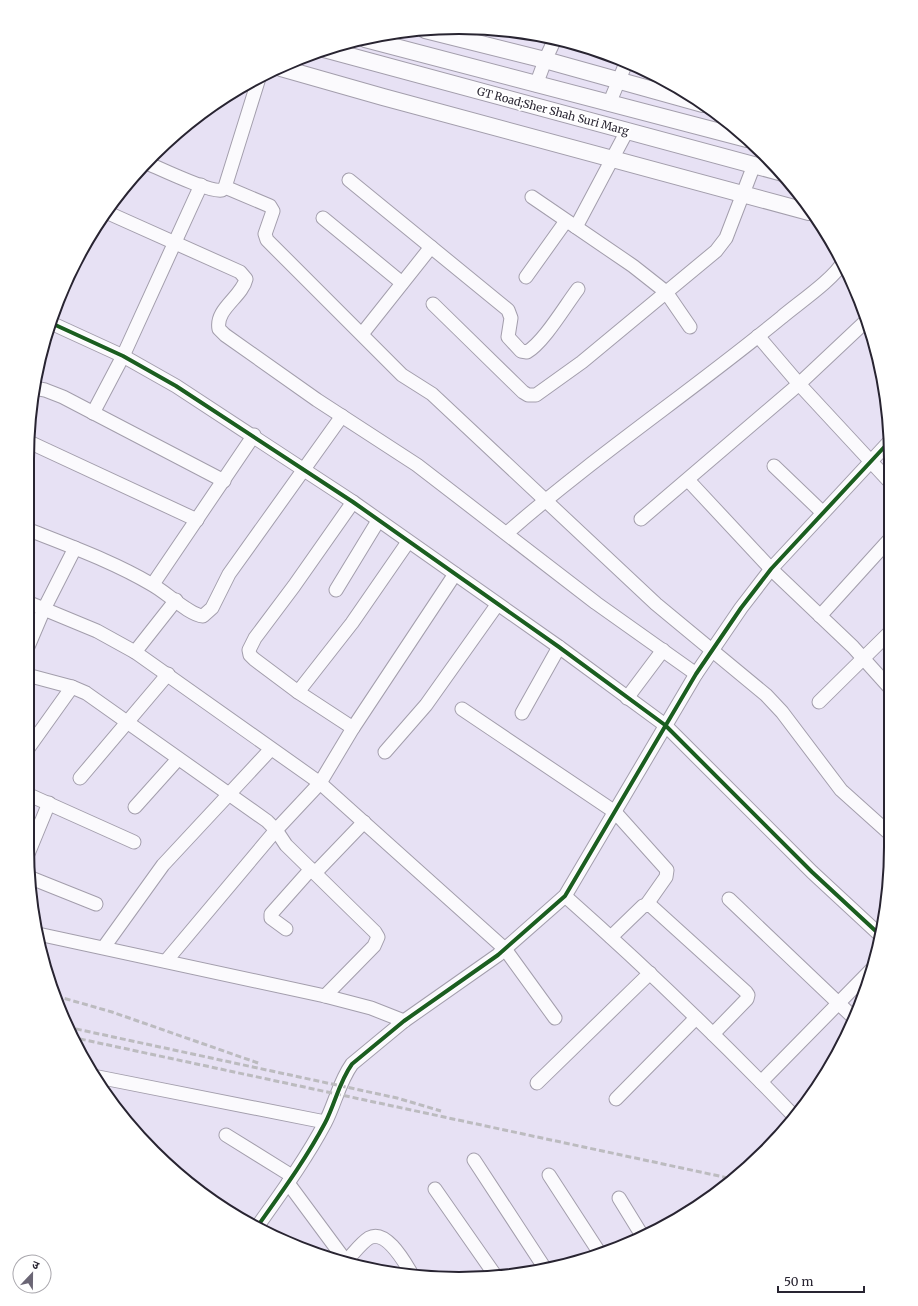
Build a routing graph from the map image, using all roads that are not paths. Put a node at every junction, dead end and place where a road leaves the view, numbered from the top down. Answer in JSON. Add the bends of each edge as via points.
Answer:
{"nodes":[{"id":1,"x":443,"y":35,"type":"edge"},
{"id":2,"x":374,"y":42,"type":"edge"},
{"id":3,"x":552,"y":44,"type":"edge"},
{"id":4,"x":336,"y":52,"type":"edge"},
{"id":5,"x":545,"y":60,"type":"junction"},
{"id":6,"x":624,"y":67,"type":"edge"},
{"id":7,"x":288,"y":70,"type":"edge"},
{"id":8,"x":618,"y":81,"type":"junction"},
{"id":9,"x":536,"y":85,"type":"junction"},
{"id":10,"x":257,"y":86,"type":"edge"},
{"id":11,"x":684,"y":99,"type":"edge"},
{"id":12,"x":609,"y":104,"type":"junction"},
{"id":13,"x":627,"y":131,"type":"junction"},
{"id":14,"x":735,"y":136,"type":"edge"},
{"id":15,"x":613,"y":158,"type":"junction"},
{"id":16,"x":152,"y":165,"type":"edge"},
{"id":17,"x":754,"y":166,"type":"junction"},
{"id":18,"x":771,"y":170,"type":"edge"},
{"id":19,"x":350,"y":180,"type":"dead end"},
{"id":20,"x":201,"y":185,"type":"junction"},
{"id":21,"x":225,"y":187,"type":"junction"},
{"id":22,"x":742,"y":194,"type":"junction"},
{"id":23,"x":532,"y":197,"type":"dead end"},
{"id":24,"x":803,"y":210,"type":"edge"},
{"id":25,"x":112,"y":215,"type":"edge"},
{"id":26,"x":323,"y":218,"type":"dead end"},
{"id":27,"x":571,"y":224,"type":"junction"},
{"id":28,"x":174,"y":242,"type":"junction"},
{"id":29,"x":431,"y":247,"type":"junction"},
{"id":30,"x":838,"y":268,"type":"edge"},
{"id":31,"x":526,"y":277,"type":"dead end"},
{"id":32,"x":402,"y":283,"type":"junction"},
{"id":33,"x":578,"y":289,"type":"dead end"},
{"id":34,"x":666,"y":292,"type":"junction"},
{"id":35,"x":433,"y":304,"type":"dead end"},
{"id":36,"x":56,"y":325,"type":"edge"},
{"id":37,"x":862,"y":325,"type":"edge"},
{"id":38,"x":690,"y":327,"type":"dead end"},
{"id":39,"x":362,"y":334,"type":"junction"},
{"id":40,"x":758,"y":336,"type":"junction"},
{"id":41,"x":123,"y":356,"type":"junction"},
{"id":42,"x":799,"y":384,"type":"junction"},
{"id":43,"x":40,"y":390,"type":"edge"},
{"id":44,"x":92,"y":413,"type":"junction"},
{"id":45,"x":342,"y":416,"type":"junction"},
{"id":46,"x":254,"y":436,"type":"junction"},
{"id":47,"x":35,"y":445,"type":"edge"},
{"id":48,"x":884,"y":448,"type":"edge"},
{"id":49,"x":871,"y":461,"type":"junction"},
{"id":50,"x":774,"y":466,"type":"dead end"},
{"id":51,"x":303,"y":469,"type":"junction"},
{"id":52,"x":884,"y":476,"type":"edge"},
{"id":53,"x":688,"y":480,"type":"junction"},
{"id":54,"x":224,"y":481,"type":"junction"},
{"id":55,"x":545,"y":500,"type":"junction"},
{"id":56,"x":353,"y":502,"type":"junction"},
{"id":57,"x":822,"y":512,"type":"junction"},
{"id":58,"x":197,"y":520,"type":"junction"},
{"id":59,"x":641,"y":520,"type":"dead end"},
{"id":60,"x":378,"y":521,"type":"junction"},
{"id":61,"x":34,"y":531,"type":"edge"},
{"id":62,"x":507,"y":533,"type":"junction"},
{"id":63,"x":408,"y":542,"type":"junction"},
{"id":64,"x":884,"y":545,"type":"edge"},
{"id":65,"x":75,"y":548,"type":"junction"},
{"id":66,"x":771,"y":569,"type":"junction"},
{"id":67,"x":455,"y":574,"type":"junction"},
{"id":68,"x":153,"y":584,"type":"junction"},
{"id":69,"x":336,"y":590,"type":"dead end"},
{"id":70,"x":176,"y":600,"type":"junction"},
{"id":71,"x":34,"y":604,"type":"edge"},
{"id":72,"x":497,"y":605,"type":"junction"},
{"id":73,"x":44,"y":608,"type":"junction"},
{"id":74,"x":820,"y":616,"type":"junction"},
{"id":75,"x":34,"y":632,"type":"edge"},
{"id":76,"x":884,"y":638,"type":"edge"},
{"id":77,"x":559,"y":648,"type":"junction"},
{"id":78,"x":664,"y":650,"type":"junction"},
{"id":79,"x":711,"y":651,"type":"junction"},
{"id":80,"x":135,"y":652,"type":"junction"},
{"id":81,"x":864,"y":659,"type":"junction"},
{"id":82,"x":168,"y":674,"type":"junction"},
{"id":83,"x":696,"y":674,"type":"junction"},
{"id":84,"x":34,"y":677,"type":"edge"},
{"id":85,"x":884,"y":681,"type":"edge"},
{"id":86,"x":72,"y":686,"type":"junction"},
{"id":87,"x":298,"y":692,"type":"junction"},
{"id":88,"x":627,"y":698,"type":"junction"},
{"id":89,"x":818,"y":702,"type":"dead end"},
{"id":90,"x":462,"y":709,"type":"dead end"},
{"id":91,"x":522,"y":712,"type":"dead end"},
{"id":92,"x":127,"y":722,"type":"junction"},
{"id":93,"x":665,"y":726,"type":"junction"},
{"id":94,"x":353,"y":728,"type":"junction"},
{"id":95,"x":34,"y":740,"type":"edge"},
{"id":96,"x":271,"y":749,"type":"junction"},
{"id":97,"x":385,"y":752,"type":"dead end"},
{"id":98,"x":178,"y":759,"type":"junction"},
{"id":99,"x":80,"y":778,"type":"dead end"},
{"id":100,"x":320,"y":783,"type":"junction"},
{"id":101,"x":229,"y":794,"type":"junction"},
{"id":102,"x":34,"y":797,"type":"edge"},
{"id":103,"x":49,"y":803,"type":"junction"},
{"id":104,"x":135,"y":807,"type":"dead end"},
{"id":105,"x":615,"y":812,"type":"junction"},
{"id":106,"x":364,"y":822,"type":"junction"},
{"id":107,"x":884,"y":829,"type":"edge"},
{"id":108,"x":276,"y":830,"type":"junction"},
{"id":109,"x":34,"y":839,"type":"edge"},
{"id":110,"x":134,"y":842,"type":"dead end"},
{"id":111,"x":313,"y":871,"type":"junction"},
{"id":112,"x":36,"y":880,"type":"edge"},
{"id":113,"x":565,"y":896,"type":"junction"},
{"id":114,"x":729,"y":899,"type":"dead end"},
{"id":115,"x":96,"y":904,"type":"dead end"},
{"id":116,"x":647,"y":904,"type":"junction"},
{"id":117,"x":286,"y":929,"type":"dead end"},
{"id":118,"x":876,"y":931,"type":"edge"},
{"id":119,"x":43,"y":935,"type":"edge"},
{"id":120,"x":611,"y":937,"type":"junction"},
{"id":121,"x":104,"y":947,"type":"junction"},
{"id":122,"x":505,"y":949,"type":"junction"},
{"id":123,"x":166,"y":961,"type":"junction"},
{"id":124,"x":650,"y":973,"type":"junction"},
{"id":125,"x":863,"y":979,"type":"edge"},
{"id":126,"x":324,"y":996,"type":"junction"},
{"id":127,"x":839,"y":1004,"type":"junction"},
{"id":128,"x":850,"y":1014,"type":"edge"},
{"id":129,"x":555,"y":1018,"type":"dead end"},
{"id":130,"x":696,"y":1018,"type":"junction"},
{"id":131,"x":404,"y":1021,"type":"junction"},
{"id":132,"x":713,"y":1034,"type":"junction"},
{"id":133,"x":103,"y":1078,"type":"edge"},
{"id":134,"x":761,"y":1082,"type":"junction"},
{"id":135,"x":537,"y":1083,"type":"dead end"},
{"id":136,"x":616,"y":1099,"type":"dead end"},
{"id":137,"x":791,"y":1113,"type":"edge"},
{"id":138,"x":325,"y":1122,"type":"junction"},
{"id":139,"x":226,"y":1135,"type":"dead end"},
{"id":140,"x":474,"y":1160,"type":"dead end"},
{"id":141,"x":549,"y":1174,"type":"dead end"},
{"id":142,"x":290,"y":1179,"type":"junction"},
{"id":143,"x":435,"y":1189,"type":"dead end"},
{"id":144,"x":619,"y":1198,"type":"dead end"},
{"id":145,"x":261,"y":1223,"type":"edge"},
{"id":146,"x":640,"y":1232,"type":"edge"},
{"id":147,"x":597,"y":1249,"type":"edge"},
{"id":148,"x":343,"y":1256,"type":"edge"},
{"id":149,"x":348,"y":1258,"type":"edge"},
{"id":150,"x":542,"y":1264,"type":"edge"},
{"id":151,"x":408,"y":1268,"type":"edge"},
{"id":152,"x":491,"y":1271,"type":"edge"}],
"edges":[{"from":1,"to":5,"type":"main road"},
{"from":2,"to":9,"type":"main road","name":"GT Road;Sher Shah Suri Marg"},
{"from":3,"to":5,"type":"street"},
{"from":4,"to":13,"type":"main road","name":"GT Road;Sher Shah Suri Marg"},
{"from":5,"to":8,"type":"main road"},
{"from":5,"to":9,"type":"street"},
{"from":6,"to":8,"type":"street"},
{"from":7,"to":15,"type":"main road"},
{"from":8,"to":11,"type":"main road"},
{"from":8,"to":12,"type":"street"},
{"from":9,"to":12,"type":"main road","name":"GT Road;Sher Shah Suri Marg"},
{"from":10,"to":21,"type":"street"},
{"from":12,"to":14,"type":"main road","name":"GT Road;Sher Shah Suri Marg"},
{"from":13,"to":15,"type":"street"},
{"from":13,"to":17,"type":"main road","name":"GT Road;Sher Shah Suri Marg"},
{"from":15,"to":22,"type":"main road"},
{"from":15,"to":27,"type":"street"},
{"from":16,"to":20,"type":"street"},
{"from":17,"to":18,"type":"main road","name":"GT Road;Sher Shah Suri Marg"},
{"from":17,"to":22,"type":"street"},
{"from":19,"to":29,"type":"street"},
{"from":20,"to":21,"type":"street","via":[[217,191]]},
{"from":20,"to":28,"type":"street"},
{"from":21,"to":39,"type":"street","via":[[270,206],[273,211],[265,234],[267,240]]},
{"from":22,"to":24,"type":"main road"},
{"from":22,"to":34,"type":"street","via":[[722,244]]},
{"from":23,"to":27,"type":"street"},
{"from":25,"to":28,"type":"street"},
{"from":26,"to":32,"type":"street"},
{"from":27,"to":31,"type":"street"},
{"from":27,"to":34,"type":"street"},
{"from":28,"to":41,"type":"street"},
{"from":28,"to":45,"type":"street","via":[[240,272],[246,279],[241,292],[222,314],[218,322],[219,329],[247,352]]},
{"from":29,"to":32,"type":"street"},
{"from":29,"to":33,"type":"street","via":[[508,310],[511,318],[508,337],[524,352],[531,350]]},
{"from":30,"to":40,"type":"street"},
{"from":32,"to":39,"type":"street"},
{"from":34,"to":35,"type":"street","via":[[582,362],[533,396],[523,392]]},
{"from":34,"to":38,"type":"street"},
{"from":36,"to":41,"type":"street"},
{"from":37,"to":42,"type":"street"},
{"from":39,"to":55,"type":"street","via":[[402,375],[432,394]]},
{"from":40,"to":42,"type":"street"},
{"from":40,"to":55,"type":"street"},
{"from":41,"to":44,"type":"street"},
{"from":41,"to":46,"type":"street","via":[[176,386]]},
{"from":42,"to":49,"type":"street"},
{"from":42,"to":53,"type":"street"},
{"from":43,"to":44,"type":"street","via":[[54,393]]},
{"from":44,"to":54,"type":"street"},
{"from":45,"to":51,"type":"street"},
{"from":45,"to":62,"type":"street","via":[[417,465]]},
{"from":46,"to":51,"type":"street"},
{"from":46,"to":54,"type":"street"},
{"from":47,"to":58,"type":"street"},
{"from":48,"to":49,"type":"street"},
{"from":49,"to":52,"type":"street"},
{"from":49,"to":57,"type":"street"},
{"from":50,"to":57,"type":"street"},
{"from":51,"to":56,"type":"street"},
{"from":51,"to":70,"type":"street","via":[[229,574],[207,614],[199,615]]},
{"from":53,"to":59,"type":"street"},
{"from":53,"to":66,"type":"street"},
{"from":54,"to":58,"type":"street"},
{"from":55,"to":62,"type":"street"},
{"from":55,"to":79,"type":"street","via":[[656,604]]},
{"from":56,"to":60,"type":"street"},
{"from":56,"to":87,"type":"street","via":[[250,645],[250,655],[254,659]]},
{"from":57,"to":66,"type":"street"},
{"from":58,"to":68,"type":"street"},
{"from":60,"to":63,"type":"street"},
{"from":60,"to":69,"type":"street"},
{"from":61,"to":65,"type":"street"},
{"from":62,"to":78,"type":"street","via":[[596,603]]},
{"from":63,"to":67,"type":"street"},
{"from":63,"to":87,"type":"street","via":[[352,623]]},
{"from":64,"to":74,"type":"street"},
{"from":65,"to":68,"type":"street"},
{"from":65,"to":73,"type":"street"},
{"from":66,"to":74,"type":"street"},
{"from":66,"to":79,"type":"street"},
{"from":67,"to":72,"type":"street"},
{"from":67,"to":94,"type":"street"},
{"from":68,"to":70,"type":"street"},
{"from":70,"to":80,"type":"street"},
{"from":71,"to":73,"type":"street"},
{"from":72,"to":77,"type":"street"},
{"from":72,"to":97,"type":"street","via":[[426,704]]},
{"from":73,"to":75,"type":"street"},
{"from":73,"to":80,"type":"street","via":[[103,634]]},
{"from":74,"to":81,"type":"street"},
{"from":76,"to":81,"type":"street"},
{"from":77,"to":88,"type":"street"},
{"from":77,"to":91,"type":"street"},
{"from":78,"to":83,"type":"street"},
{"from":78,"to":88,"type":"street"},
{"from":79,"to":83,"type":"street"},
{"from":79,"to":107,"type":"street","via":[[740,672],[777,706],[841,790]]},
{"from":80,"to":82,"type":"street"},
{"from":81,"to":85,"type":"street"},
{"from":81,"to":89,"type":"street"},
{"from":82,"to":92,"type":"street"},
{"from":82,"to":96,"type":"street"},
{"from":83,"to":93,"type":"street"},
{"from":84,"to":86,"type":"street"},
{"from":86,"to":92,"type":"street"},
{"from":86,"to":95,"type":"street"},
{"from":87,"to":94,"type":"street"},
{"from":88,"to":93,"type":"street"},
{"from":90,"to":105,"type":"street"},
{"from":92,"to":98,"type":"street"},
{"from":92,"to":99,"type":"street"},
{"from":93,"to":105,"type":"street"},
{"from":93,"to":118,"type":"street","via":[[812,872]]},
{"from":94,"to":100,"type":"street"},
{"from":96,"to":100,"type":"street"},
{"from":96,"to":101,"type":"street"},
{"from":98,"to":101,"type":"street"},
{"from":98,"to":104,"type":"street"},
{"from":100,"to":106,"type":"street"},
{"from":100,"to":108,"type":"street"},
{"from":101,"to":108,"type":"street"},
{"from":101,"to":121,"type":"street","via":[[163,865]]},
{"from":102,"to":103,"type":"street"},
{"from":103,"to":109,"type":"street"},
{"from":103,"to":110,"type":"street"},
{"from":105,"to":113,"type":"street"},
{"from":105,"to":116,"type":"street","via":[[667,870],[666,877]]},
{"from":106,"to":111,"type":"street"},
{"from":106,"to":122,"type":"street"},
{"from":108,"to":111,"type":"street","via":[[286,846]]},
{"from":108,"to":123,"type":"street"},
{"from":111,"to":117,"type":"street","via":[[271,914],[271,918]]},
{"from":111,"to":126,"type":"street","via":[[378,936],[374,946]]},
{"from":112,"to":115,"type":"street"},
{"from":113,"to":120,"type":"street"},
{"from":113,"to":122,"type":"street"},
{"from":114,"to":127,"type":"street"},
{"from":116,"to":120,"type":"street"},
{"from":116,"to":132,"type":"street","via":[[658,911],[748,995]]},
{"from":119,"to":121,"type":"street"},
{"from":120,"to":124,"type":"street"},
{"from":121,"to":123,"type":"street"},
{"from":122,"to":129,"type":"street"},
{"from":122,"to":131,"type":"street"},
{"from":123,"to":126,"type":"street"},
{"from":124,"to":130,"type":"street"},
{"from":124,"to":135,"type":"street"},
{"from":125,"to":127,"type":"street"},
{"from":126,"to":131,"type":"street","via":[[371,1008]]},
{"from":127,"to":128,"type":"street"},
{"from":127,"to":134,"type":"street"},
{"from":130,"to":132,"type":"street"},
{"from":130,"to":136,"type":"street"},
{"from":131,"to":138,"type":"street","via":[[352,1064],[346,1072]]},
{"from":132,"to":134,"type":"street"},
{"from":133,"to":138,"type":"street"},
{"from":134,"to":137,"type":"street"},
{"from":138,"to":142,"type":"street"},
{"from":139,"to":142,"type":"street"},
{"from":140,"to":150,"type":"street"},
{"from":141,"to":147,"type":"street"},
{"from":142,"to":145,"type":"street"},
{"from":142,"to":148,"type":"street"},
{"from":143,"to":152,"type":"street"},
{"from":144,"to":146,"type":"street"},
{"from":149,"to":151,"type":"street","via":[[365,1241],[378,1236],[392,1245]]}]}
